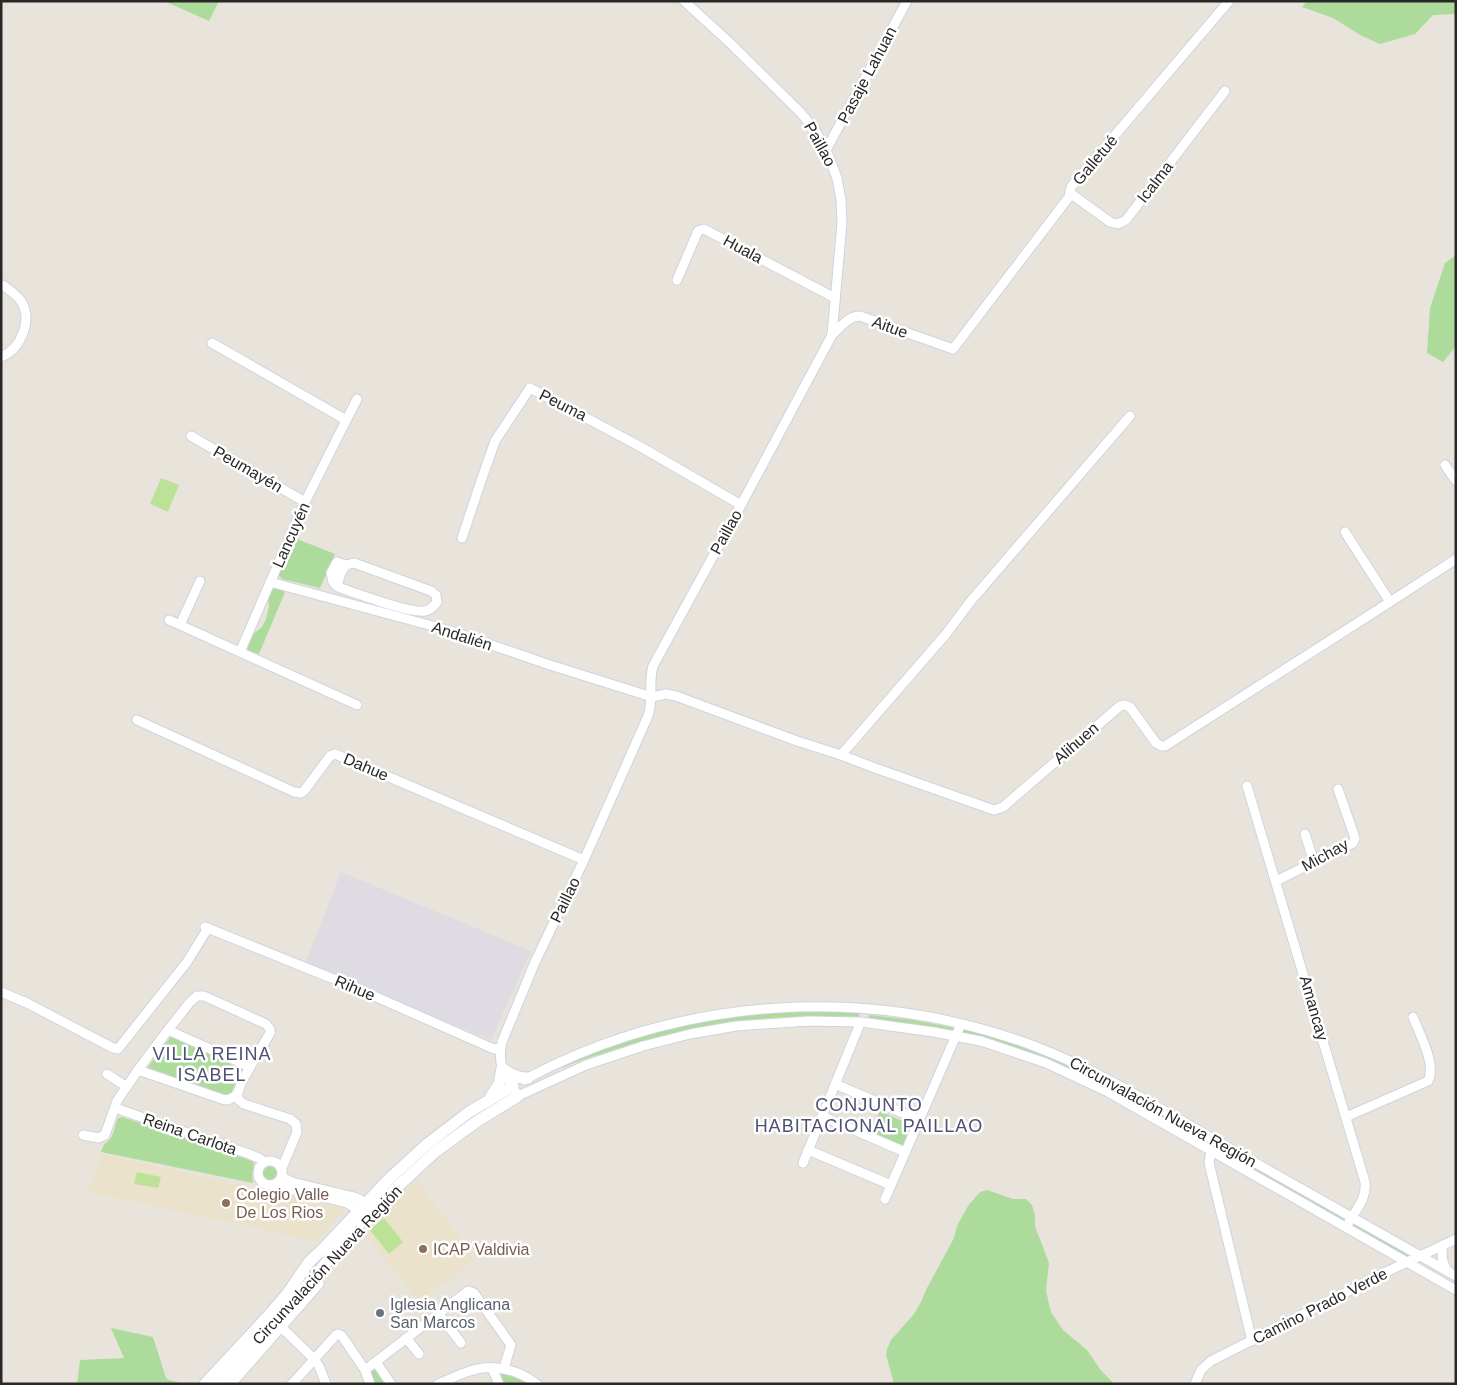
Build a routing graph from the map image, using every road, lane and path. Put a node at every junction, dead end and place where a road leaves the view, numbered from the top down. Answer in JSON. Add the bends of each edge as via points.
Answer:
{"nodes":[{"id":1,"x":684,"y":1,"type":"edge"},
{"id":2,"x":907,"y":1,"type":"edge"},
{"id":3,"x":1229,"y":1,"type":"edge"},
{"id":4,"x":1225,"y":91,"type":"dead end"},
{"id":5,"x":826,"y":150,"type":"junction"},
{"id":6,"x":1070,"y":193,"type":"junction"},
{"id":7,"x":677,"y":280,"type":"dead end"},
{"id":8,"x":3,"y":285,"type":"dead end"},
{"id":9,"x":835,"y":298,"type":"junction"},
{"id":10,"x":832,"y":335,"type":"junction"},
{"id":11,"x":212,"y":343,"type":"dead end"},
{"id":12,"x":953,"y":349,"type":"joint"},
{"id":13,"x":1,"y":357,"type":"edge"},
{"id":14,"x":356,"y":399,"type":"dead end"},
{"id":15,"x":1130,"y":416,"type":"dead end"},
{"id":16,"x":346,"y":420,"type":"junction"},
{"id":17,"x":192,"y":436,"type":"dead end"},
{"id":18,"x":1445,"y":465,"type":"dead end"},
{"id":19,"x":1456,"y":480,"type":"edge"},
{"id":20,"x":305,"y":502,"type":"junction"},
{"id":21,"x":742,"y":505,"type":"junction"},
{"id":22,"x":1345,"y":532,"type":"dead end"},
{"id":23,"x":462,"y":538,"type":"dead end"},
{"id":24,"x":1456,"y":559,"type":"edge"},
{"id":25,"x":200,"y":581,"type":"dead end"},
{"id":26,"x":270,"y":582,"type":"junction"},
{"id":27,"x":1390,"y":602,"type":"junction"},
{"id":28,"x":430,"y":609,"type":"junction"},
{"id":29,"x":169,"y":620,"type":"dead end"},
{"id":30,"x":425,"y":624,"type":"junction"},
{"id":31,"x":180,"y":625,"type":"junction"},
{"id":32,"x":240,"y":652,"type":"junction"},
{"id":33,"x":652,"y":697,"type":"junction"},
{"id":34,"x":357,"y":705,"type":"dead end"},
{"id":35,"x":136,"y":720,"type":"dead end"},
{"id":36,"x":841,"y":755,"type":"junction"},
{"id":37,"x":1247,"y":786,"type":"dead end"},
{"id":38,"x":1338,"y":790,"type":"dead end"},
{"id":39,"x":1305,"y":834,"type":"dead end"},
{"id":40,"x":584,"y":860,"type":"junction"},
{"id":41,"x":1314,"y":862,"type":"junction"},
{"id":42,"x":1276,"y":882,"type":"junction"},
{"id":43,"x":1,"y":992,"type":"edge"},
{"id":44,"x":863,"y":1009,"type":"junction"},
{"id":45,"x":1413,"y":1017,"type":"dead end"},
{"id":46,"x":860,"y":1024,"type":"junction"},
{"id":47,"x":961,"y":1024,"type":"junction"},
{"id":48,"x":168,"y":1030,"type":"junction"},
{"id":49,"x":956,"y":1037,"type":"junction"},
{"id":50,"x":500,"y":1048,"type":"junction"},
{"id":51,"x":250,"y":1067,"type":"junction"},
{"id":52,"x":502,"y":1068,"type":"junction"},
{"id":53,"x":138,"y":1070,"type":"junction"},
{"id":54,"x":107,"y":1074,"type":"dead end"},
{"id":55,"x":528,"y":1078,"type":"junction"},
{"id":56,"x":835,"y":1084,"type":"junction"},
{"id":57,"x":127,"y":1087,"type":"junction"},
{"id":58,"x":515,"y":1091,"type":"junction"},
{"id":59,"x":237,"y":1095,"type":"junction"},
{"id":60,"x":487,"y":1102,"type":"junction"},
{"id":61,"x":114,"y":1108,"type":"junction"},
{"id":62,"x":822,"y":1116,"type":"junction"},
{"id":63,"x":1346,"y":1117,"type":"junction"},
{"id":64,"x":919,"y":1120,"type":"junction"},
{"id":65,"x":83,"y":1135,"type":"dead end"},
{"id":66,"x":808,"y":1150,"type":"junction"},
{"id":67,"x":1211,"y":1151,"type":"junction"},
{"id":68,"x":906,"y":1152,"type":"junction"},
{"id":69,"x":264,"y":1162,"type":"junction"},
{"id":70,"x":803,"y":1163,"type":"dead end"},
{"id":71,"x":282,"y":1172,"type":"junction"},
{"id":72,"x":273,"y":1185,"type":"junction"},
{"id":73,"x":891,"y":1185,"type":"junction"},
{"id":74,"x":884,"y":1200,"type":"dead end"},
{"id":75,"x":364,"y":1210,"type":"junction"},
{"id":76,"x":1352,"y":1217,"type":"junction"},
{"id":77,"x":1346,"y":1227,"type":"junction"},
{"id":78,"x":1456,"y":1239,"type":"edge"},
{"id":79,"x":1444,"y":1245,"type":"junction"},
{"id":80,"x":1391,"y":1253,"type":"junction"},
{"id":81,"x":1420,"y":1256,"type":"junction"},
{"id":82,"x":1407,"y":1263,"type":"junction"},
{"id":83,"x":1386,"y":1272,"type":"junction"},
{"id":84,"x":1453,"y":1275,"type":"edge"},
{"id":85,"x":319,"y":1284,"type":"dead end"},
{"id":86,"x":1456,"y":1290,"type":"edge"},
{"id":87,"x":440,"y":1314,"type":"junction"},
{"id":88,"x":275,"y":1321,"type":"junction"},
{"id":89,"x":406,"y":1338,"type":"junction"},
{"id":90,"x":1252,"y":1341,"type":"junction"},
{"id":91,"x":460,"y":1343,"type":"dead end"},
{"id":92,"x":419,"y":1354,"type":"dead end"},
{"id":93,"x":314,"y":1359,"type":"junction"},
{"id":94,"x":376,"y":1362,"type":"junction"},
{"id":95,"x":492,"y":1368,"type":"junction"},
{"id":96,"x":504,"y":1368,"type":"junction"},
{"id":97,"x":364,"y":1370,"type":"junction"},
{"id":98,"x":454,"y":1381,"type":"edge"},
{"id":99,"x":204,"y":1384,"type":"edge"},
{"id":100,"x":218,"y":1384,"type":"edge"},
{"id":101,"x":231,"y":1384,"type":"edge"},
{"id":102,"x":292,"y":1384,"type":"edge"},
{"id":103,"x":326,"y":1384,"type":"edge"},
{"id":104,"x":370,"y":1384,"type":"edge"},
{"id":105,"x":390,"y":1384,"type":"edge"},
{"id":106,"x":438,"y":1384,"type":"edge"},
{"id":107,"x":499,"y":1384,"type":"edge"},
{"id":108,"x":537,"y":1384,"type":"edge"},
{"id":109,"x":1195,"y":1384,"type":"edge"}],
"edges":[{"from":1,"to":5,"type":"street","name":"Paillao","via":[[801,113]]},
{"from":2,"to":5,"type":"street","name":"Pasaje Lahuan"},
{"from":3,"to":6,"type":"street","name":"Galletué","via":[[1071,187]]},
{"from":4,"to":6,"type":"street","name":"Icalma","via":[[1126,220],[1118,224],[1110,222]]},
{"from":5,"to":9,"type":"street","name":"Paillao","via":[[837,178],[842,211]]},
{"from":6,"to":12,"type":"street","name":"Galletué"},
{"from":7,"to":9,"type":"street","name":"Huala","via":[[698,231],[704,229]]},
{"from":8,"to":13,"type":"street","via":[[20,300],[26,318],[18,343]]},
{"from":9,"to":10,"type":"street","name":"Paillao"},
{"from":10,"to":12,"type":"street","name":"Aitue","via":[[852,317],[860,316]]},
{"from":10,"to":21,"type":"street","name":"Paillao"},
{"from":11,"to":16,"type":"street"},
{"from":14,"to":16,"type":"street","name":"Lancuyén"},
{"from":15,"to":36,"type":"street"},
{"from":16,"to":20,"type":"street","name":"Lancuyén"},
{"from":17,"to":20,"type":"street","name":"Peumayén"},
{"from":18,"to":19,"type":"street"},
{"from":20,"to":26,"type":"street","name":"Lancuyén"},
{"from":21,"to":23,"type":"street","name":"Peuma","via":[[530,388],[496,441]]},
{"from":21,"to":33,"type":"street","name":"Paillao","via":[[656,661],[651,676]]},
{"from":22,"to":27,"type":"street"},
{"from":24,"to":27,"type":"street","name":"Alihuen"},
{"from":25,"to":31,"type":"street"},
{"from":26,"to":30,"type":"street","name":"Andalién"},
{"from":26,"to":32,"type":"street","name":"Lancuyén"},
{"from":27,"to":36,"type":"street","name":"Alihuen","via":[[1165,746],[1156,743],[1130,707],[1120,706],[997,809]]},
{"from":28,"to":28,"type":"street","via":[[411,610],[338,587],[331,573],[337,562],[354,563],[431,591],[437,602]]},
{"from":28,"to":30,"type":"street"},
{"from":29,"to":31,"type":"street"},
{"from":30,"to":33,"type":"street","name":"Andalién"},
{"from":31,"to":32,"type":"street"},
{"from":32,"to":34,"type":"street"},
{"from":33,"to":36,"type":"street","name":"Alihuen","via":[[676,696]]},
{"from":33,"to":40,"type":"street","name":"Paillao","via":[[648,716]]},
{"from":35,"to":40,"type":"street","name":"Dahue","via":[[294,792],[304,791],[330,756],[335,754]]},
{"from":37,"to":42,"type":"street","name":"Amancay"},
{"from":38,"to":41,"type":"street","name":"Michay","via":[[1355,838],[1353,843]]},
{"from":39,"to":41,"type":"street"},
{"from":40,"to":50,"type":"street","name":"Paillao","via":[[535,962]]},
{"from":41,"to":42,"type":"street","name":"Michay"},
{"from":42,"to":63,"type":"street","name":"Amancay"},
{"from":43,"to":50,"type":"street","name":"Rihue","via":[[118,1049],[187,962],[206,928],[356,988],[494,1049]]},
{"from":44,"to":46,"type":"street"},
{"from":44,"to":47,"type":"street","name":"Circunvalación Nueva Región","via":[[913,1014]]},
{"from":44,"to":55,"type":"street","name":"Circunvalación Nueva Región","via":[[788,1007],[695,1018],[622,1037]]},
{"from":45,"to":63,"type":"street","via":[[1432,1071],[1428,1081]]},
{"from":46,"to":49,"type":"street","name":"Circunvalación Nueva Región"},
{"from":46,"to":56,"type":"street"},
{"from":46,"to":58,"type":"street","name":"Circunvalación Nueva Región","via":[[786,1022],[690,1034],[643,1046]]},
{"from":47,"to":49,"type":"street"},
{"from":47,"to":76,"type":"street","name":"Circunvalación Nueva Región","via":[[1033,1046],[1102,1076]]},
{"from":48,"to":51,"type":"street"},
{"from":48,"to":51,"type":"street","via":[[190,1002],[204,996],[270,1027],[270,1033]]},
{"from":48,"to":53,"type":"street"},
{"from":49,"to":64,"type":"street"},
{"from":49,"to":67,"type":"street","name":"Circunvalación Nueva Región","via":[[1002,1047],[1067,1072]]},
{"from":50,"to":52,"type":"street","name":"Paillao"},
{"from":51,"to":59,"type":"street"},
{"from":52,"to":55,"type":"street","via":[[514,1076]]},
{"from":52,"to":58,"type":"street","name":"Paillao"},
{"from":52,"to":60,"type":"street","via":[[499,1084]]},
{"from":53,"to":57,"type":"street"},
{"from":53,"to":59,"type":"street","via":[[222,1099],[228,1100]]},
{"from":54,"to":57,"type":"street"},
{"from":55,"to":58,"type":"street","name":"Circunvalación Nueva Región"},
{"from":56,"to":62,"type":"street"},
{"from":56,"to":64,"type":"street"},
{"from":57,"to":61,"type":"street"},
{"from":58,"to":60,"type":"street","name":"Circunvalación Nueva Región"},
{"from":58,"to":75,"type":"street","name":"Circunvalación Nueva Región"},
{"from":59,"to":71,"type":"street","via":[[244,1104],[296,1124],[297,1132]]},
{"from":60,"to":75,"type":"street","name":"Circunvalación Nueva Región","via":[[426,1145],[388,1180]]},
{"from":61,"to":65,"type":"street","via":[[105,1135],[99,1138]]},
{"from":61,"to":69,"type":"street","name":"Reina Carlota"},
{"from":62,"to":66,"type":"street"},
{"from":62,"to":68,"type":"street"},
{"from":63,"to":76,"type":"street","name":"Amancay","via":[[1365,1185],[1363,1198]]},
{"from":64,"to":68,"type":"street"},
{"from":66,"to":70,"type":"street"},
{"from":66,"to":73,"type":"street"},
{"from":67,"to":77,"type":"street","name":"Circunvalación Nueva Región"},
{"from":67,"to":90,"type":"street","via":[[1210,1163]]},
{"from":68,"to":73,"type":"street"},
{"from":69,"to":71,"type":"street","via":[[272,1160]]},
{"from":69,"to":72,"type":"street","via":[[258,1176],[262,1182]]},
{"from":71,"to":72,"type":"street","via":[[280,1181]]},
{"from":71,"to":75,"type":"street","via":[[292,1182],[354,1197]]},
{"from":72,"to":75,"type":"street"},
{"from":73,"to":74,"type":"street"},
{"from":75,"to":88,"type":"street","name":"Circunvalación Nueva Región","via":[[332,1247],[318,1273]]},
{"from":76,"to":77,"type":"street","name":"Amancay"},
{"from":76,"to":81,"type":"street","name":"Circunvalación Nueva Región"},
{"from":77,"to":80,"type":"street","name":"Circunvalación Nueva Región"},
{"from":78,"to":79,"type":"street","name":"Camino Prado Verde"},
{"from":79,"to":81,"type":"street","name":"Camino Prado Verde"},
{"from":79,"to":84,"type":"street","via":[[1444,1266]]},
{"from":80,"to":82,"type":"street","name":"Circunvalación Nueva Región"},
{"from":80,"to":83,"type":"street","via":[[1392,1262]]},
{"from":81,"to":82,"type":"street","name":"Camino Prado Verde"},
{"from":81,"to":84,"type":"street","name":"Circunvalación Nueva Región"},
{"from":82,"to":83,"type":"street","name":"Camino Prado Verde"},
{"from":82,"to":86,"type":"street","name":"Circunvalación Nueva Región"},
{"from":83,"to":90,"type":"street","name":"Camino Prado Verde"},
{"from":85,"to":88,"type":"street"},
{"from":87,"to":89,"type":"street"},
{"from":87,"to":91,"type":"street"},
{"from":87,"to":96,"type":"street","via":[[468,1292],[474,1293],[511,1345]]},
{"from":88,"to":93,"type":"street"},
{"from":88,"to":99,"type":"street","name":"Circunvalación Nueva Región"},
{"from":88,"to":100,"type":"street","name":"Circunvalación Nueva Región"},
{"from":88,"to":101,"type":"street"},
{"from":89,"to":92,"type":"street"},
{"from":89,"to":94,"type":"street"},
{"from":90,"to":109,"type":"street","name":"Camino Prado Verde","via":[[1208,1363]]},
{"from":93,"to":97,"type":"street","via":[[338,1334]]},
{"from":93,"to":102,"type":"street"},
{"from":93,"to":103,"type":"street"},
{"from":94,"to":97,"type":"street"},
{"from":94,"to":105,"type":"street"},
{"from":95,"to":96,"type":"street"},
{"from":95,"to":98,"type":"street","via":[[472,1370]]},
{"from":95,"to":107,"type":"street"},
{"from":96,"to":108,"type":"street"},
{"from":97,"to":104,"type":"street"},
{"from":98,"to":106,"type":"street"}]}
